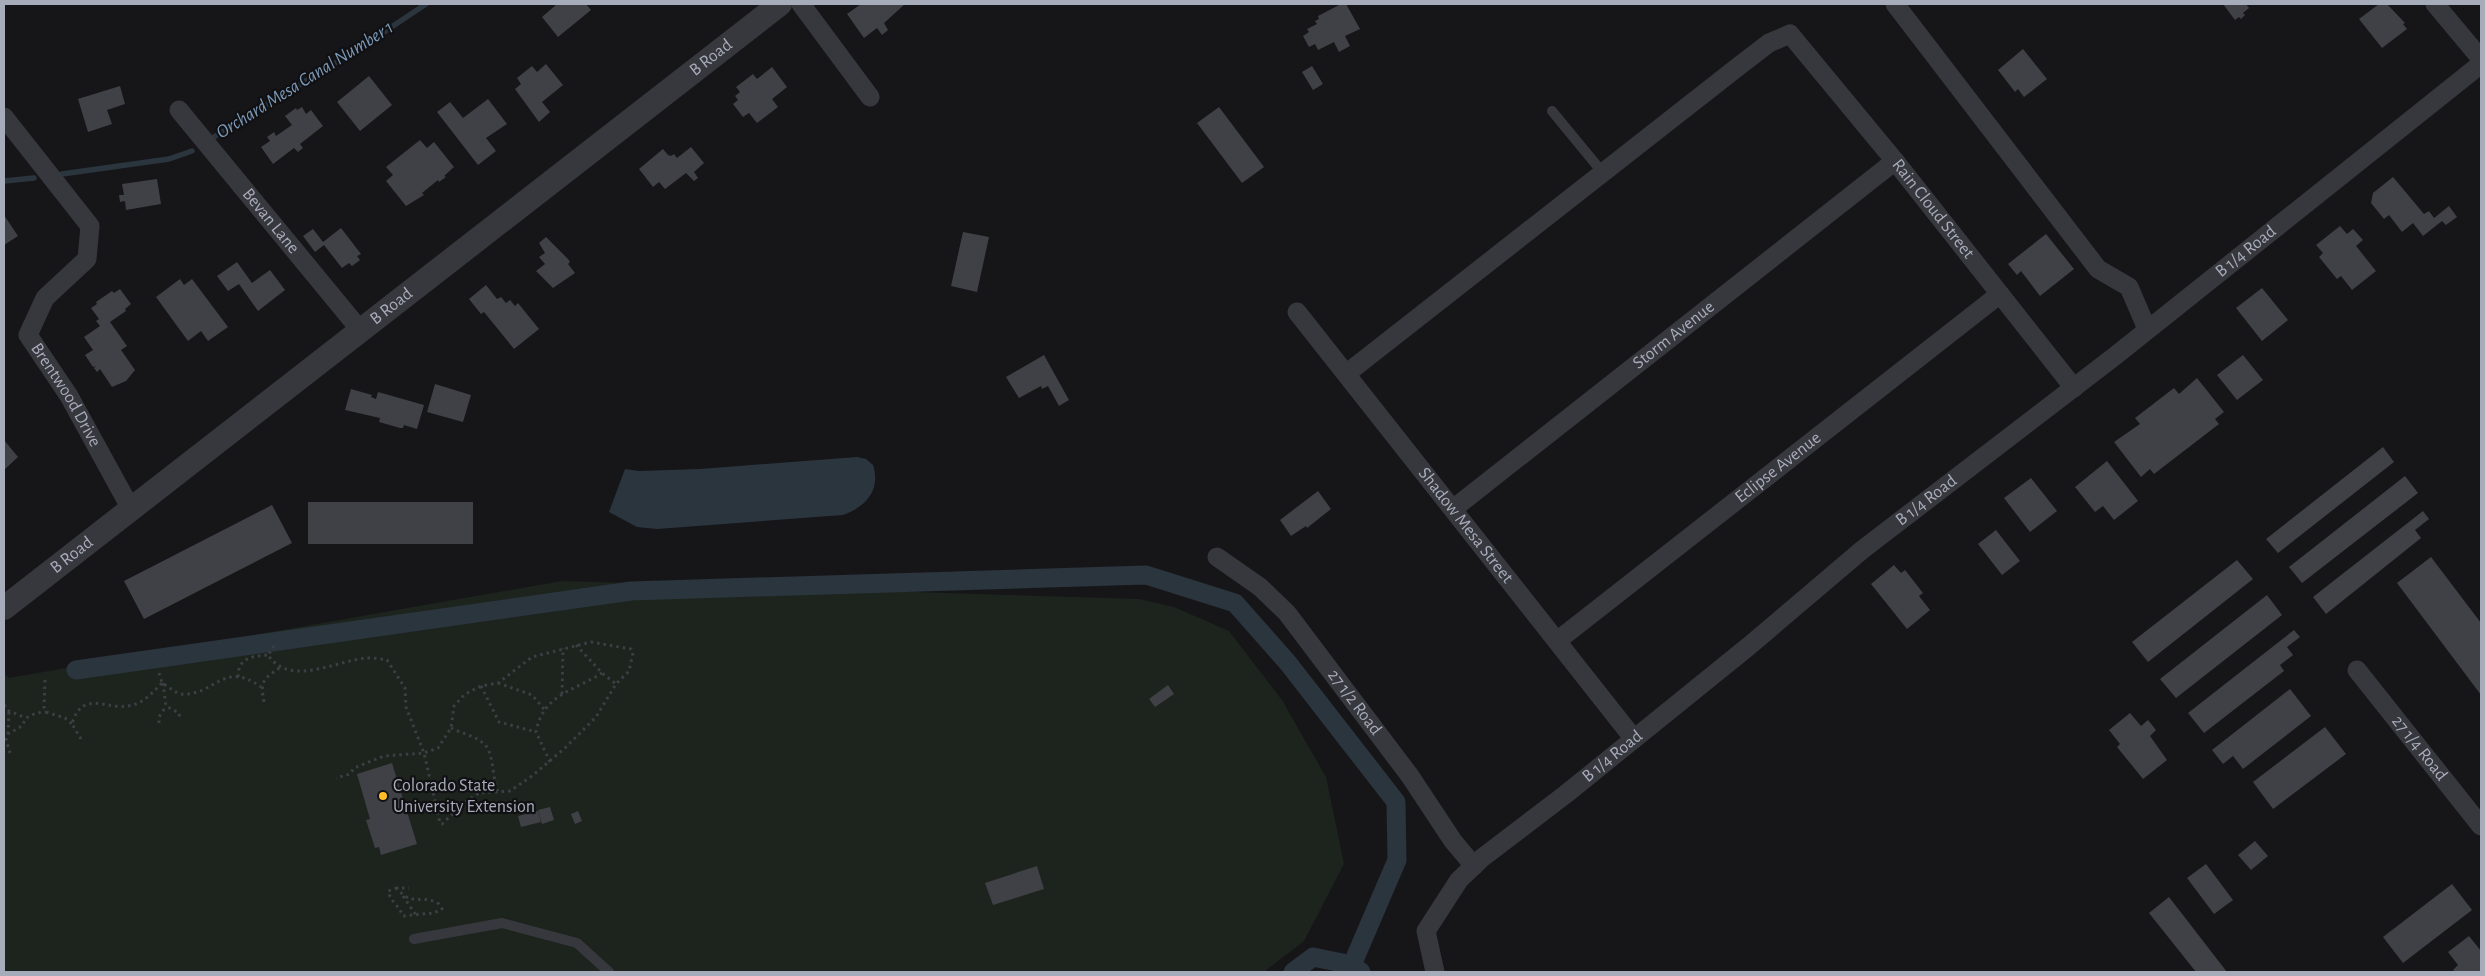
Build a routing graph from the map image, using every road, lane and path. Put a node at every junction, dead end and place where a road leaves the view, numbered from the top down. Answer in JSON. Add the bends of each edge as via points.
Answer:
{"nodes":[{"id":1,"x":780,"y":4,"type":"edge"},
{"id":2,"x":802,"y":4,"type":"edge"},
{"id":3,"x":1895,"y":4,"type":"edge"},
{"id":4,"x":2436,"y":4,"type":"edge"},
{"id":5,"x":2481,"y":59,"type":"edge"},
{"id":6,"x":2481,"y":64,"type":"edge"},
{"id":7,"x":870,"y":97,"type":"dead end"},
{"id":8,"x":180,"y":110,"type":"dead end"},
{"id":9,"x":1552,"y":111,"type":"dead end"},
{"id":10,"x":4,"y":117,"type":"edge"},
{"id":11,"x":1895,"y":161,"type":"junction"},
{"id":12,"x":1603,"y":173,"type":"junction"},
{"id":13,"x":2000,"y":294,"type":"junction"},
{"id":14,"x":1297,"y":312,"type":"dead end"},
{"id":15,"x":2147,"y":329,"type":"junction"},
{"id":16,"x":361,"y":331,"type":"junction"},
{"id":17,"x":1346,"y":374,"type":"junction"},
{"id":18,"x":2074,"y":388,"type":"junction"},
{"id":19,"x":131,"y":509,"type":"junction"},
{"id":20,"x":1453,"y":509,"type":"junction"},
{"id":21,"x":1217,"y":556,"type":"dead end"},
{"id":22,"x":4,"y":608,"type":"edge"},
{"id":23,"x":1557,"y":641,"type":"junction"},
{"id":24,"x":576,"y":645,"type":"junction"},
{"id":25,"x":274,"y":646,"type":"dead end"},
{"id":26,"x":564,"y":648,"type":"junction"},
{"id":27,"x":268,"y":655,"type":"junction"},
{"id":28,"x":281,"y":667,"type":"junction"},
{"id":29,"x":2357,"y":670,"type":"dead end"},
{"id":30,"x":159,"y":673,"type":"dead end"},
{"id":31,"x":602,"y":673,"type":"junction"},
{"id":32,"x":238,"y":677,"type":"junction"},
{"id":33,"x":45,"y":680,"type":"dead end"},
{"id":34,"x":162,"y":683,"type":"junction"},
{"id":35,"x":498,"y":683,"type":"junction"},
{"id":36,"x":616,"y":684,"type":"junction"},
{"id":37,"x":481,"y":686,"type":"junction"},
{"id":38,"x":261,"y":687,"type":"junction"},
{"id":39,"x":562,"y":695,"type":"junction"},
{"id":40,"x":264,"y":702,"type":"dead end"},
{"id":41,"x":4,"y":705,"type":"edge"},
{"id":42,"x":166,"y":706,"type":"junction"},
{"id":43,"x":544,"y":710,"type":"junction"},
{"id":44,"x":9,"y":711,"type":"junction"},
{"id":45,"x":46,"y":712,"type":"junction"},
{"id":46,"x":26,"y":718,"type":"junction"},
{"id":47,"x":180,"y":719,"type":"dead end"},
{"id":48,"x":160,"y":723,"type":"dead end"},
{"id":49,"x":72,"y":724,"type":"junction"},
{"id":50,"x":451,"y":728,"type":"junction"},
{"id":51,"x":536,"y":732,"type":"junction"},
{"id":52,"x":8,"y":734,"type":"junction"},
{"id":53,"x":81,"y":738,"type":"dead end"},
{"id":54,"x":1634,"y":739,"type":"junction"},
{"id":55,"x":5,"y":740,"type":"edge"},
{"id":56,"x":10,"y":753,"type":"dead end"},
{"id":57,"x":424,"y":753,"type":"junction"},
{"id":58,"x":550,"y":762,"type":"junction"},
{"id":59,"x":336,"y":778,"type":"dead end"},
{"id":60,"x":498,"y":791,"type":"junction"},
{"id":61,"x":2481,"y":826,"type":"edge"},
{"id":62,"x":1474,"y":866,"type":"junction"},
{"id":63,"x":397,"y":888,"type":"junction"},
{"id":64,"x":409,"y":888,"type":"dead end"},
{"id":65,"x":402,"y":895,"type":"junction"},
{"id":66,"x":416,"y":915,"type":"junction"},
{"id":67,"x":414,"y":939,"type":"dead end"},
{"id":68,"x":609,"y":972,"type":"edge"},
{"id":69,"x":1435,"y":972,"type":"edge"}],
"edges":[{"from":1,"to":16,"type":"street","name":"B Road"},
{"from":2,"to":7,"type":"street"},
{"from":3,"to":15,"type":"street","via":[[2098,269],[2129,287]]},
{"from":4,"to":5,"type":"street"},
{"from":6,"to":15,"type":"street","name":"B 1/4 Road"},
{"from":8,"to":16,"type":"street","name":"Bevan Lane"},
{"from":9,"to":12,"type":"lane"},
{"from":10,"to":19,"type":"street","name":"Brentwood Drive","via":[[90,226],[87,259],[45,298],[28,335],[69,396]]},
{"from":11,"to":12,"type":"street","name":"Rain Cloud Street","via":[[1790,34],[1769,43]]},
{"from":11,"to":13,"type":"street","name":"Rain Cloud Street"},
{"from":11,"to":20,"type":"street","name":"Storm Avenue"},
{"from":12,"to":17,"type":"street"},
{"from":13,"to":18,"type":"street","name":"Rain Cloud Street"},
{"from":13,"to":23,"type":"street","name":"Eclipse Avenue"},
{"from":14,"to":17,"type":"street","name":"Shadow Mesa Street"},
{"from":15,"to":18,"type":"street","name":"B 1/4 Road"},
{"from":16,"to":19,"type":"street","name":"B Road"},
{"from":17,"to":20,"type":"street","name":"Shadow Mesa Street"},
{"from":18,"to":54,"type":"street","name":"B 1/4 Road","via":[[1862,550]]},
{"from":19,"to":22,"type":"street","name":"B Road"},
{"from":20,"to":23,"type":"street","name":"Shadow Mesa Street"},
{"from":21,"to":62,"type":"street","name":"27 1/2 Road","via":[[1260,587],[1287,614]]},
{"from":23,"to":54,"type":"street","name":"Shadow Mesa Street"},
{"from":24,"to":26,"type":"path"},
{"from":24,"to":31,"type":"path"},
{"from":24,"to":36,"type":"path","via":[[601,642],[631,649],[629,671]]},
{"from":25,"to":27,"type":"path"},
{"from":26,"to":35,"type":"path","via":[[532,657]]},
{"from":26,"to":39,"type":"path"},
{"from":27,"to":28,"type":"path"},
{"from":27,"to":32,"type":"path","via":[[243,660],[238,668]]},
{"from":28,"to":38,"type":"path","via":[[264,680]]},
{"from":28,"to":57,"type":"path","via":[[303,672],[368,658],[387,660],[405,688],[406,707]]},
{"from":29,"to":61,"type":"street","name":"27 1/4 Road"},
{"from":30,"to":34,"type":"path"},
{"from":31,"to":36,"type":"path"},
{"from":31,"to":39,"type":"path"},
{"from":32,"to":34,"type":"path","via":[[232,675],[220,679],[205,690],[186,695]]},
{"from":32,"to":38,"type":"path"},
{"from":33,"to":45,"type":"path"},
{"from":34,"to":42,"type":"path"},
{"from":34,"to":49,"type":"path","via":[[139,703],[126,707],[99,702],[90,704],[82,708]]},
{"from":35,"to":37,"type":"path"},
{"from":35,"to":43,"type":"path","via":[[532,695]]},
{"from":36,"to":58,"type":"path","via":[[596,718]]},
{"from":37,"to":50,"type":"path","via":[[465,694],[454,706]]},
{"from":37,"to":51,"type":"path","via":[[499,722]]},
{"from":38,"to":40,"type":"path"},
{"from":39,"to":43,"type":"path"},
{"from":41,"to":44,"type":"path"},
{"from":42,"to":47,"type":"path","via":[[179,713]]},
{"from":42,"to":48,"type":"path","via":[[158,717]]},
{"from":43,"to":51,"type":"path"},
{"from":44,"to":46,"type":"path"},
{"from":44,"to":52,"type":"path"},
{"from":45,"to":46,"type":"path"},
{"from":45,"to":49,"type":"path","via":[[65,718]]},
{"from":46,"to":52,"type":"path","via":[[22,726]]},
{"from":49,"to":53,"type":"path"},
{"from":50,"to":57,"type":"path","via":[[438,748]]},
{"from":50,"to":60,"type":"path","via":[[485,745],[490,753]]},
{"from":51,"to":58,"type":"path"},
{"from":52,"to":55,"type":"path"},
{"from":54,"to":62,"type":"street","name":"B 1/4 Road"},
{"from":55,"to":56,"type":"path"},
{"from":57,"to":59,"type":"path","via":[[384,756]]},
{"from":57,"to":60,"type":"path","via":[[440,823],[479,793]]},
{"from":58,"to":60,"type":"path","via":[[510,791]]},
{"from":62,"to":69,"type":"street","name":"B 1/4 Road","via":[[1459,880],[1426,931]]},
{"from":63,"to":64,"type":"path"},
{"from":63,"to":65,"type":"path"},
{"from":63,"to":66,"type":"path","via":[[388,891],[392,902],[400,906],[403,916]]},
{"from":65,"to":66,"type":"path"},
{"from":65,"to":66,"type":"path","via":[[411,900],[430,900],[442,907],[434,913]]},
{"from":67,"to":68,"type":"lane","via":[[502,923],[577,943]]}]}
